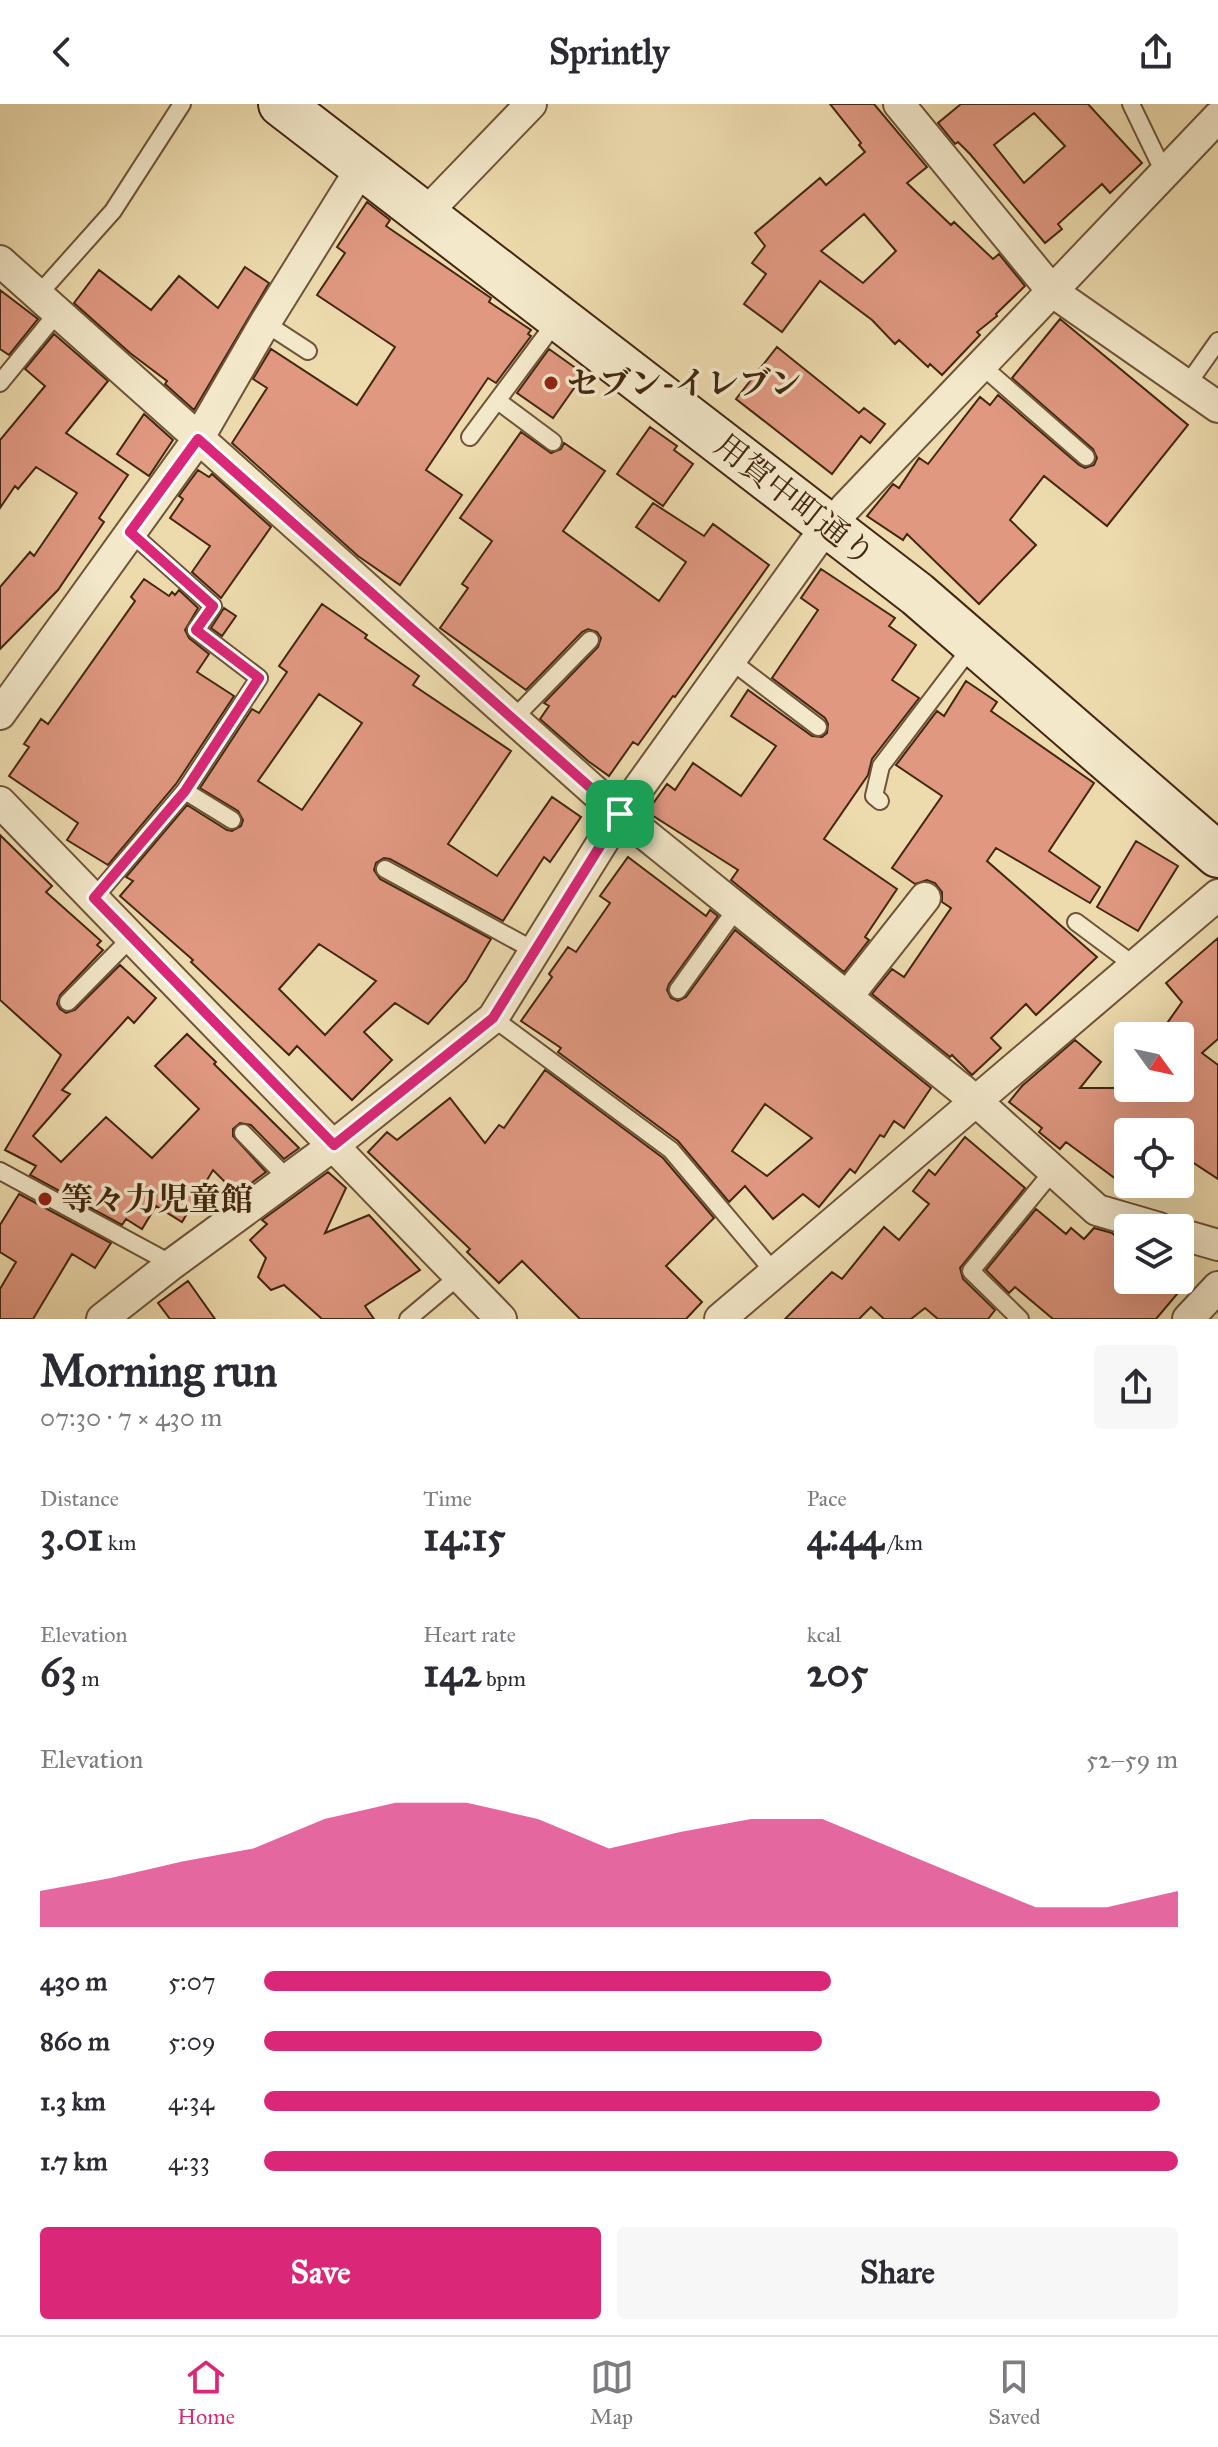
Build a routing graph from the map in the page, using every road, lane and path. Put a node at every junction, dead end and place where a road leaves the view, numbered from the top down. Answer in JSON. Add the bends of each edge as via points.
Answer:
{"nodes":[{"id":1,"x":182,"y":104,"type":"edge"},
{"id":2,"x":281,"y":104,"type":"edge"},
{"id":3,"x":531,"y":104,"type":"edge"},
{"id":4,"x":899,"y":104,"type":"edge"},
{"id":5,"x":1131,"y":104,"type":"edge"},
{"id":6,"x":1218,"y":117,"type":"edge"},
{"id":7,"x":362,"y":167,"type":"junction"},
{"id":8,"x":1166,"y":170,"type":"junction"},
{"id":9,"x":425,"y":214,"type":"junction"},
{"id":10,"x":0,"y":261,"type":"edge"},
{"id":11,"x":1053,"y":292,"type":"junction"},
{"id":12,"x":48,"y":304,"type":"junction"},
{"id":13,"x":559,"y":318,"type":"junction"},
{"id":14,"x":265,"y":323,"type":"junction"},
{"id":15,"x":1218,"y":341,"type":"edge"},
{"id":16,"x":308,"y":351,"type":"dead end"},
{"id":17,"x":982,"y":366,"type":"junction"},
{"id":18,"x":0,"y":383,"type":"edge"},
{"id":19,"x":1187,"y":385,"type":"junction"},
{"id":20,"x":498,"y":401,"type":"junction"},
{"id":21,"x":1218,"y":407,"type":"edge"},
{"id":22,"x":470,"y":437,"type":"dead end"},
{"id":23,"x":198,"y":439,"type":"junction"},
{"id":24,"x":553,"y":442,"type":"dead end"},
{"id":25,"x":1086,"y":457,"type":"dead end"},
{"id":26,"x":828,"y":526,"type":"junction"},
{"id":27,"x":130,"y":532,"type":"junction"},
{"id":28,"x":590,"y":640,"type":"dead end"},
{"id":29,"x":974,"y":643,"type":"junction"},
{"id":30,"x":730,"y":660,"type":"junction"},
{"id":31,"x":0,"y":714,"type":"edge"},
{"id":32,"x":513,"y":719,"type":"junction"},
{"id":33,"x":818,"y":727,"type":"dead end"},
{"id":34,"x":185,"y":791,"type":"junction"},
{"id":35,"x":880,"y":801,"type":"dead end"},
{"id":36,"x":0,"y":802,"type":"edge"},
{"id":37,"x":620,"y":814,"type":"junction"},
{"id":38,"x":232,"y":820,"type":"dead end"},
{"id":39,"x":1218,"y":855,"type":"edge"},
{"id":40,"x":385,"y":869,"type":"dead end"},
{"id":41,"x":1218,"y":895,"type":"edge"},
{"id":42,"x":94,"y":898,"type":"junction"},
{"id":43,"x":925,"y":898,"type":"dead end"},
{"id":44,"x":737,"y":908,"type":"junction"},
{"id":45,"x":1076,"y":922,"type":"dead end"},
{"id":46,"x":131,"y":938,"type":"junction"},
{"id":47,"x":535,"y":951,"type":"junction"},
{"id":48,"x":1135,"y":966,"type":"junction"},
{"id":49,"x":678,"y":990,"type":"dead end"},
{"id":50,"x":847,"y":997,"type":"junction"},
{"id":51,"x":68,"y":1002,"type":"dead end"},
{"id":52,"x":493,"y":1018,"type":"junction"},
{"id":53,"x":976,"y":1101,"type":"junction"},
{"id":54,"x":243,"y":1133,"type":"dead end"},
{"id":55,"x":334,"y":1145,"type":"junction"},
{"id":56,"x":0,"y":1171,"type":"edge"},
{"id":57,"x":1053,"y":1171,"type":"junction"},
{"id":58,"x":287,"y":1178,"type":"junction"},
{"id":59,"x":1114,"y":1215,"type":"edge"},
{"id":60,"x":1194,"y":1238,"type":"edge"},
{"id":61,"x":1218,"y":1245,"type":"edge"},
{"id":62,"x":172,"y":1264,"type":"junction"},
{"id":63,"x":774,"y":1272,"type":"junction"},
{"id":64,"x":459,"y":1276,"type":"junction"},
{"id":65,"x":1218,"y":1287,"type":"edge"},
{"id":66,"x":722,"y":1318,"type":"edge"},
{"id":67,"x":102,"y":1319,"type":"edge"},
{"id":68,"x":408,"y":1319,"type":"edge"},
{"id":69,"x":501,"y":1319,"type":"edge"},
{"id":70,"x":1020,"y":1319,"type":"edge"},
{"id":71,"x":1188,"y":1319,"type":"edge"}],
"edges":[{"from":1,"to":12,"type":"lane"},
{"from":2,"to":7,"type":"street","name":"用賀中町通り"},
{"from":3,"to":9,"type":"street"},
{"from":4,"to":11,"type":"street"},
{"from":5,"to":8,"type":"lane"},
{"from":6,"to":8,"type":"street"},
{"from":7,"to":9,"type":"street","name":"用賀中町通り"},
{"from":7,"to":14,"type":"street"},
{"from":8,"to":11,"type":"street"},
{"from":9,"to":13,"type":"street","name":"用賀中町通り"},
{"from":10,"to":12,"type":"street"},
{"from":11,"to":17,"type":"street"},
{"from":11,"to":19,"type":"street"},
{"from":12,"to":18,"type":"lane"},
{"from":12,"to":23,"type":"street"},
{"from":13,"to":20,"type":"lane"},
{"from":13,"to":26,"type":"street","name":"用賀中町通り"},
{"from":14,"to":16,"type":"lane"},
{"from":14,"to":23,"type":"street"},
{"from":15,"to":19,"type":"lane"},
{"from":17,"to":25,"type":"lane"},
{"from":17,"to":26,"type":"street"},
{"from":19,"to":21,"type":"street"},
{"from":20,"to":22,"type":"lane"},
{"from":20,"to":24,"type":"lane"},
{"from":23,"to":27,"type":"street"},
{"from":23,"to":32,"type":"street"},
{"from":26,"to":29,"type":"street","name":"用賀中町通り"},
{"from":26,"to":30,"type":"street"},
{"from":27,"to":31,"type":"street"},
{"from":27,"to":34,"type":"lane","via":[[213,606],[196,630],[259,678]]},
{"from":28,"to":32,"type":"lane"},
{"from":29,"to":35,"type":"lane","via":[[881,766],[874,796]]},
{"from":29,"to":39,"type":"street","name":"用賀中町通り"},
{"from":30,"to":33,"type":"lane"},
{"from":30,"to":37,"type":"street"},
{"from":32,"to":37,"type":"street"},
{"from":34,"to":38,"type":"lane"},
{"from":34,"to":42,"type":"lane"},
{"from":36,"to":42,"type":"street"},
{"from":37,"to":44,"type":"street"},
{"from":37,"to":47,"type":"street"},
{"from":40,"to":47,"type":"lane"},
{"from":41,"to":48,"type":"street"},
{"from":42,"to":46,"type":"street"},
{"from":43,"to":50,"type":"street"},
{"from":44,"to":49,"type":"lane"},
{"from":44,"to":50,"type":"street"},
{"from":45,"to":48,"type":"lane"},
{"from":46,"to":51,"type":"lane"},
{"from":46,"to":55,"type":"street"},
{"from":47,"to":52,"type":"street"},
{"from":48,"to":53,"type":"street"},
{"from":50,"to":53,"type":"street"},
{"from":52,"to":55,"type":"street"},
{"from":52,"to":63,"type":"lane","via":[[671,1150]]},
{"from":53,"to":57,"type":"street"},
{"from":53,"to":63,"type":"street"},
{"from":54,"to":58,"type":"lane"},
{"from":55,"to":58,"type":"street"},
{"from":55,"to":64,"type":"street"},
{"from":56,"to":62,"type":"lane"},
{"from":57,"to":59,"type":"street","via":[[1097,1210]]},
{"from":57,"to":70,"type":"lane","via":[[971,1271]]},
{"from":58,"to":62,"type":"street"},
{"from":60,"to":61,"type":"street"},
{"from":62,"to":67,"type":"street"},
{"from":63,"to":66,"type":"street"},
{"from":64,"to":68,"type":"lane"},
{"from":64,"to":69,"type":"street"},
{"from":65,"to":71,"type":"street"}]}
